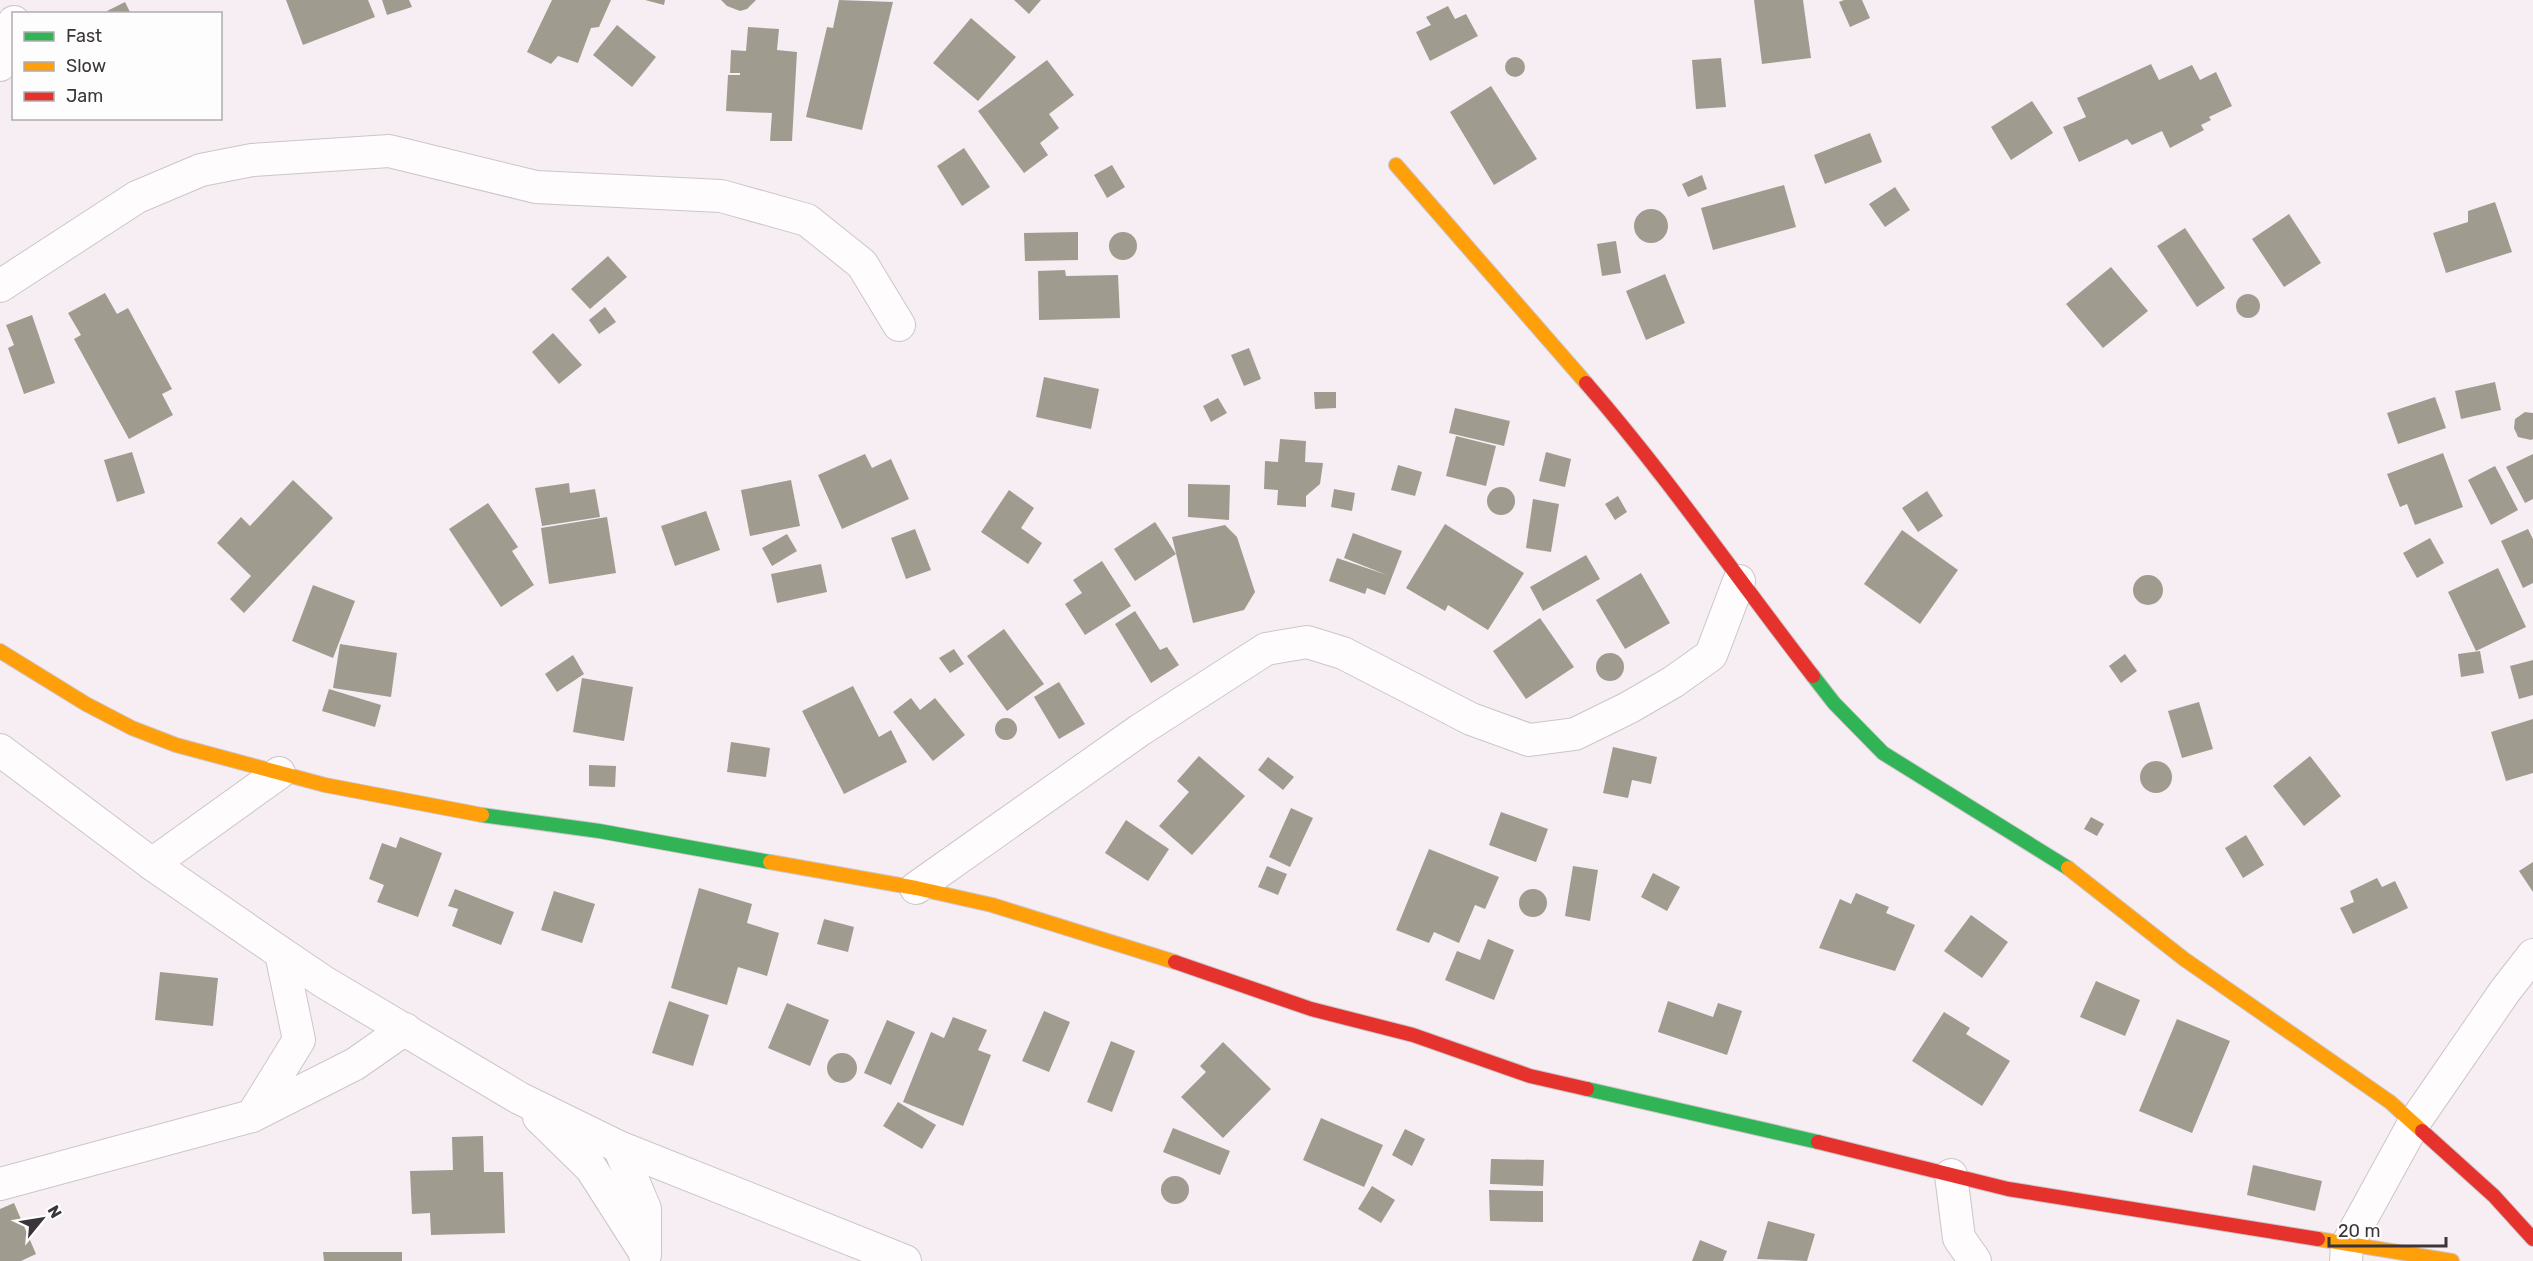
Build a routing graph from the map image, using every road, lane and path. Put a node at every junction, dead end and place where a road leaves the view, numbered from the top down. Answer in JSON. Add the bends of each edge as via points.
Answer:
{"nodes":[{"id":1,"x":12,"y":28,"type":"edge"},
{"id":2,"x":0,"y":65,"type":"edge"},
{"id":3,"x":1396,"y":165,"type":"dead end"},
{"id":4,"x":0,"y":286,"type":"edge"},
{"id":5,"x":899,"y":325,"type":"dead end"},
{"id":6,"x":1739,"y":581,"type":"junction"},
{"id":7,"x":0,"y":651,"type":"edge"},
{"id":8,"x":0,"y":750,"type":"edge"},
{"id":9,"x":279,"y":773,"type":"junction"},
{"id":10,"x":152,"y":864,"type":"junction"},
{"id":11,"x":916,"y":888,"type":"junction"},
{"id":12,"x":281,"y":953,"type":"junction"},
{"id":13,"x":2533,"y":955,"type":"edge"},
{"id":14,"x":405,"y":1029,"type":"junction"},
{"id":15,"x":519,"y":1098,"type":"junction"},
{"id":16,"x":252,"y":1116,"type":"junction"},
{"id":17,"x":2414,"y":1123,"type":"junction"},
{"id":18,"x":620,"y":1147,"type":"junction"},
{"id":19,"x":1951,"y":1175,"type":"junction"},
{"id":20,"x":0,"y":1184,"type":"edge"},
{"id":21,"x":2533,"y":1239,"type":"edge"},
{"id":22,"x":2347,"y":1253,"type":"edge"},
{"id":23,"x":645,"y":1256,"type":"edge"},
{"id":24,"x":905,"y":1261,"type":"edge"},
{"id":25,"x":1975,"y":1261,"type":"edge"},
{"id":26,"x":2450,"y":1261,"type":"edge"}],
"edges":[{"from":1,"to":2,"type":"street"},
{"from":3,"to":6,"type":"street","via":[[1634,438]]},
{"from":4,"to":5,"type":"street","via":[[137,197],[201,170],[252,160],[389,151],[536,187],[721,196],[807,220],[862,264]]},
{"from":6,"to":11,"type":"street","via":[[1711,655],[1673,682],[1575,734],[1529,740],[1471,718],[1343,653],[1307,642],[1266,649],[1140,730]]},
{"from":6,"to":17,"type":"street","via":[[1833,703],[1883,753],[2058,861],[2184,958],[2390,1102]]},
{"from":7,"to":9,"type":"street","via":[[132,728],[176,745]]},
{"from":8,"to":10,"type":"street"},
{"from":9,"to":10,"type":"street"},
{"from":9,"to":11,"type":"street","via":[[481,816],[599,831]]},
{"from":10,"to":12,"type":"street"},
{"from":11,"to":19,"type":"street","via":[[992,905],[1311,1009],[1413,1035],[1530,1076],[1735,1121]]},
{"from":12,"to":14,"type":"street"},
{"from":12,"to":16,"type":"street","via":[[299,1040]]},
{"from":13,"to":17,"type":"street"},
{"from":14,"to":15,"type":"street"},
{"from":14,"to":16,"type":"street","via":[[355,1064]]},
{"from":15,"to":18,"type":"street"},
{"from":15,"to":23,"type":"street","via":[[591,1168]]},
{"from":16,"to":20,"type":"street"},
{"from":17,"to":21,"type":"street","via":[[2494,1196]]},
{"from":17,"to":22,"type":"street"},
{"from":18,"to":23,"type":"street","via":[[645,1209]]},
{"from":18,"to":24,"type":"street"},
{"from":19,"to":22,"type":"street"},
{"from":19,"to":25,"type":"street","via":[[1959,1238]]},
{"from":22,"to":26,"type":"street"}]}
